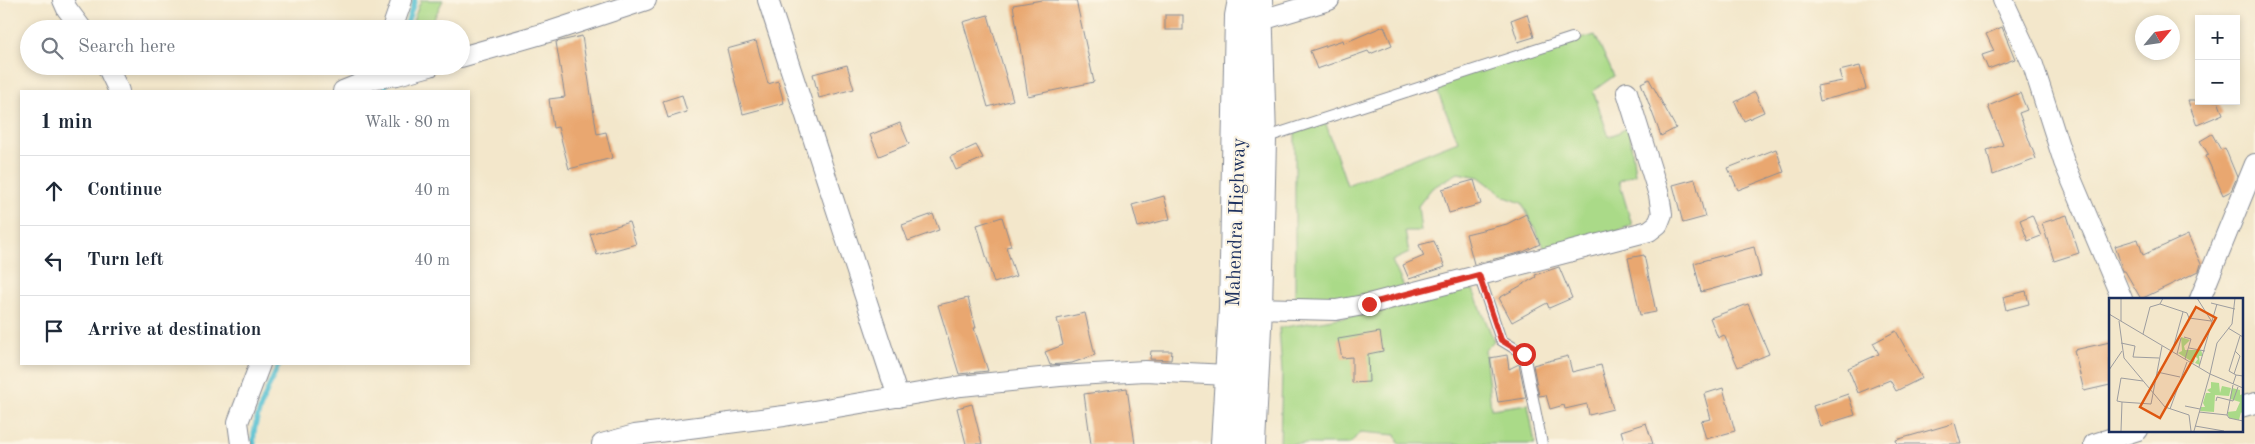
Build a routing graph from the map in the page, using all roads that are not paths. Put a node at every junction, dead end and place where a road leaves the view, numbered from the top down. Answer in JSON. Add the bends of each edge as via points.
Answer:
{"nodes":[{"id":1,"x":63,"y":0,"type":"edge"},
{"id":2,"x":402,"y":0,"type":"edge"},
{"id":3,"x":646,"y":0,"type":"edge"},
{"id":4,"x":768,"y":0,"type":"edge"},
{"id":5,"x":1328,"y":0,"type":"edge"},
{"id":6,"x":2003,"y":0,"type":"edge"},
{"id":7,"x":1252,"y":7,"type":"edge"},
{"id":8,"x":75,"y":20,"type":"edge"},
{"id":9,"x":395,"y":20,"type":"edge"},
{"id":10,"x":1572,"y":38,"type":"dead end"},
{"id":11,"x":470,"y":54,"type":"edge"},
{"id":12,"x":111,"y":75,"type":"edge"},
{"id":13,"x":400,"y":75,"type":"edge"},
{"id":14,"x":375,"y":78,"type":"edge"},
{"id":15,"x":118,"y":90,"type":"edge"},
{"id":16,"x":345,"y":90,"type":"edge"},
{"id":17,"x":1627,"y":92,"type":"dead end"},
{"id":18,"x":1262,"y":139,"type":"junction"},
{"id":19,"x":2255,"y":164,"type":"edge"},
{"id":20,"x":1479,"y":275,"type":"junction"},
{"id":21,"x":2122,"y":298,"type":"edge"},
{"id":22,"x":2200,"y":298,"type":"edge"},
{"id":23,"x":1258,"y":308,"type":"junction"},
{"id":24,"x":260,"y":365,"type":"edge"},
{"id":25,"x":1228,"y":375,"type":"junction"},
{"id":26,"x":898,"y":396,"type":"junction"},
{"id":27,"x":2255,"y":403,"type":"edge"},
{"id":28,"x":2242,"y":406,"type":"edge"},
{"id":29,"x":2132,"y":432,"type":"edge"},
{"id":30,"x":241,"y":444,"type":"edge"},
{"id":31,"x":602,"y":444,"type":"edge"},
{"id":32,"x":1225,"y":444,"type":"edge"},
{"id":33,"x":1251,"y":444,"type":"edge"},
{"id":34,"x":1542,"y":444,"type":"edge"},
{"id":35,"x":2094,"y":444,"type":"edge"}],
"edges":[{"from":1,"to":8,"type":"street"},
{"from":2,"to":9,"type":"street"},
{"from":3,"to":11,"type":"street"},
{"from":4,"to":26,"type":"street"},
{"from":5,"to":7,"type":"street"},
{"from":6,"to":21,"type":"street","via":[[2033,66],[2064,162]]},
{"from":7,"to":18,"type":"highway","name":"Mahendra Highway"},
{"from":7,"to":25,"type":"highway","name":"Mahendra Highway","via":[[1239,16],[1233,309]]},
{"from":10,"to":18,"type":"lane"},
{"from":12,"to":15,"type":"street"},
{"from":13,"to":14,"type":"street"},
{"from":14,"to":16,"type":"street"},
{"from":17,"to":20,"type":"street","via":[[1658,195],[1662,214],[1658,224],[1624,239]]},
{"from":18,"to":23,"type":"highway","name":"Mahendra Highway"},
{"from":19,"to":22,"type":"street"},
{"from":20,"to":23,"type":"street","via":[[1336,310]]},
{"from":20,"to":34,"type":"lane","via":[[1501,340],[1524,354]]},
{"from":23,"to":33,"type":"highway","name":"Mahendra Highway"},
{"from":24,"to":30,"type":"street","via":[[238,422]]},
{"from":25,"to":26,"type":"street","via":[[1145,371],[1079,375],[961,386]]},
{"from":25,"to":32,"type":"highway","name":"Mahendra Highway"},
{"from":26,"to":31,"type":"street","via":[[784,416],[635,435]]},
{"from":27,"to":28,"type":"street"},
{"from":29,"to":35,"type":"street"}]}
